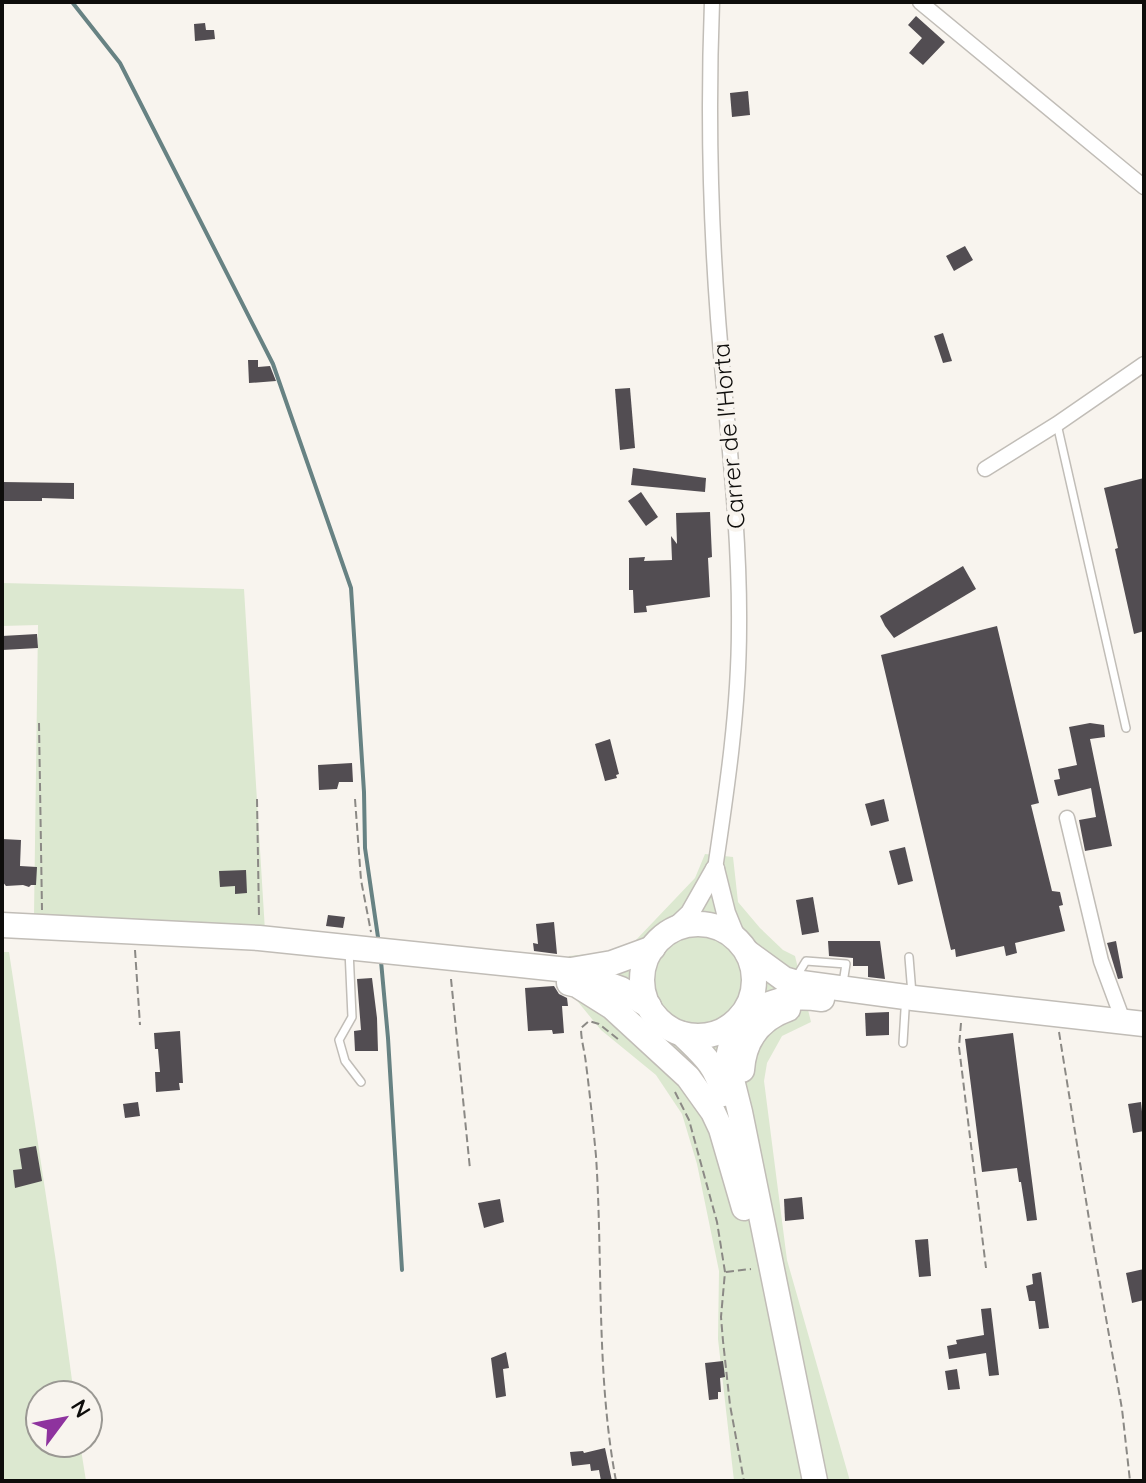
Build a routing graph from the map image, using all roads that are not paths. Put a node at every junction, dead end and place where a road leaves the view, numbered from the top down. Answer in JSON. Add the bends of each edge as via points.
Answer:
{"nodes":[{"id":1,"x":712,"y":2,"type":"edge"},
{"id":2,"x":920,"y":2,"type":"edge"},
{"id":3,"x":1144,"y":187,"type":"edge"},
{"id":4,"x":1144,"y":364,"type":"edge"},
{"id":5,"x":1057,"y":424,"type":"junction"},
{"id":6,"x":985,"y":469,"type":"dead end"},
{"id":7,"x":1126,"y":728,"type":"dead end"},
{"id":8,"x":1067,"y":818,"type":"dead end"},
{"id":9,"x":715,"y":869,"type":"junction"},
{"id":10,"x":2,"y":925,"type":"edge"},
{"id":11,"x":671,"y":931,"type":"junction"},
{"id":12,"x":340,"y":943,"type":"junction"},
{"id":13,"x":742,"y":946,"type":"junction"},
{"id":14,"x":653,"y":948,"type":"junction"},
{"id":15,"x":909,"y":957,"type":"dead end"},
{"id":16,"x":457,"y":959,"type":"junction"},
{"id":17,"x":568,"y":970,"type":"junction"},
{"id":18,"x":846,"y":996,"type":"junction"},
{"id":19,"x":909,"y":1004,"type":"junction"},
{"id":20,"x":957,"y":1005,"type":"junction"},
{"id":21,"x":649,"y":1006,"type":"junction"},
{"id":22,"x":740,"y":1017,"type":"junction"},
{"id":23,"x":1137,"y":1032,"type":"edge"},
{"id":24,"x":682,"y":1034,"type":"junction"},
{"id":25,"x":903,"y":1043,"type":"dead end"},
{"id":26,"x":361,"y":1082,"type":"dead end"},
{"id":27,"x":740,"y":1112,"type":"junction"},
{"id":28,"x":744,"y":1208,"type":"junction"},
{"id":29,"x":800,"y":1481,"type":"edge"},
{"id":30,"x":815,"y":1481,"type":"edge"}],
"edges":[{"from":1,"to":9,"type":"street","name":"Carrer de l'Horta","via":[[711,198],[739,617],[735,713]]},
{"from":2,"to":3,"type":"street"},
{"from":4,"to":5,"type":"street"},
{"from":5,"to":6,"type":"street"},
{"from":5,"to":7,"type":"lane"},
{"from":8,"to":23,"type":"street","via":[[1101,961]]},
{"from":9,"to":11,"type":"street","via":[[690,913]]},
{"from":9,"to":13,"type":"street","via":[[726,913]]},
{"from":10,"to":12,"type":"main road","via":[[228,930],[259,938]]},
{"from":11,"to":13,"type":"main road","via":[[709,925]]},
{"from":11,"to":14,"type":"main road"},
{"from":12,"to":16,"type":"main road"},
{"from":12,"to":26,"type":"lane","via":[[352,1017],[339,1040],[345,1061]]},
{"from":13,"to":18,"type":"main road","via":[[784,979]]},
{"from":13,"to":22,"type":"main road","via":[[754,983]]},
{"from":14,"to":17,"type":"main road","via":[[612,963]]},
{"from":14,"to":21,"type":"main road","via":[[642,976]]},
{"from":15,"to":19,"type":"lane"},
{"from":16,"to":17,"type":"main road"},
{"from":16,"to":28,"type":"main road","via":[[496,973],[577,985],[612,1007],[702,1095],[721,1129]]},
{"from":17,"to":21,"type":"main road","via":[[621,989]]},
{"from":18,"to":19,"type":"main road"},
{"from":18,"to":22,"type":"main road","via":[[776,1000]]},
{"from":18,"to":27,"type":"main road","via":[[800,1004],[765,1021],[746,1044]]},
{"from":19,"to":20,"type":"main road"},
{"from":19,"to":25,"type":"lane"},
{"from":20,"to":23,"type":"main road"},
{"from":20,"to":23,"type":"main road","via":[[1059,1029]]},
{"from":21,"to":24,"type":"main road","via":[[663,1024]]},
{"from":22,"to":24,"type":"main road","via":[[711,1035]]},
{"from":22,"to":27,"type":"main road","via":[[729,1068]]},
{"from":24,"to":28,"type":"main road","via":[[718,1076]]},
{"from":27,"to":30,"type":"main road"},
{"from":28,"to":29,"type":"main road"}]}
